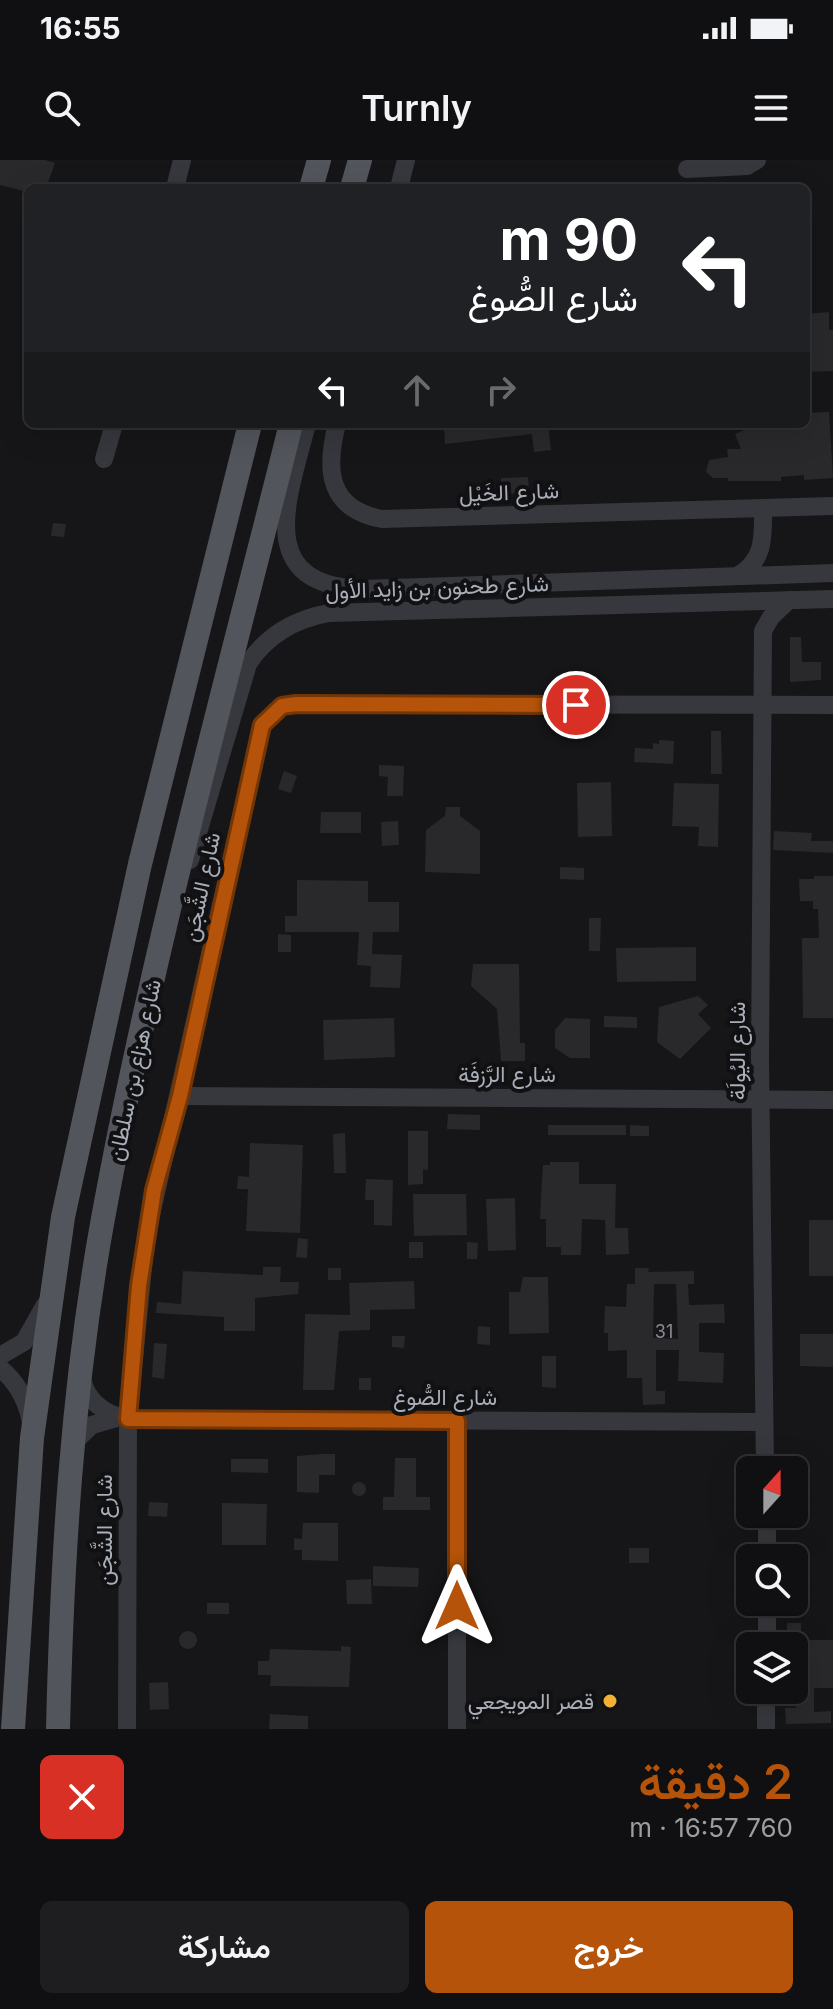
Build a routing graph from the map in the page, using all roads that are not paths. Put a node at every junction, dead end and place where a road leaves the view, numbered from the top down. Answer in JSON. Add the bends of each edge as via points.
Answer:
{"nodes":[{"id":1,"x":182,"y":160,"type":"edge"},
{"id":2,"x":319,"y":160,"type":"edge"},
{"id":3,"x":360,"y":160,"type":"edge"},
{"id":4,"x":406,"y":160,"type":"edge"},
{"id":5,"x":757,"y":160,"type":"edge"},
{"id":6,"x":725,"y":164,"type":"edge"},
{"id":7,"x":687,"y":169,"type":"dead end"},
{"id":8,"x":176,"y":184,"type":"edge"},
{"id":9,"x":312,"y":184,"type":"edge"},
{"id":10,"x":353,"y":184,"type":"edge"},
{"id":11,"x":400,"y":184,"type":"edge"},
{"id":12,"x":113,"y":428,"type":"edge"},
{"id":13,"x":249,"y":428,"type":"edge"},
{"id":14,"x":290,"y":428,"type":"edge"},
{"id":15,"x":306,"y":428,"type":"edge"},
{"id":16,"x":336,"y":428,"type":"edge"},
{"id":17,"x":104,"y":459,"type":"dead end"},
{"id":18,"x":833,"y":506,"type":"edge"},
{"id":19,"x":763,"y":508,"type":"junction"},
{"id":20,"x":764,"y":541,"type":"junction"},
{"id":21,"x":833,"y":573,"type":"edge"},
{"id":22,"x":739,"y":575,"type":"junction"},
{"id":23,"x":793,"y":575,"type":"junction"},
{"id":24,"x":833,"y":599,"type":"edge"},
{"id":25,"x":789,"y":600,"type":"junction"},
{"id":26,"x":736,"y":601,"type":"junction"},
{"id":27,"x":763,"y":631,"type":"junction"},
{"id":28,"x":763,"y":705,"type":"junction"},
{"id":29,"x":833,"y":705,"type":"edge"},
{"id":30,"x":175,"y":887,"type":"junction"},
{"id":31,"x":180,"y":1096,"type":"junction"},
{"id":32,"x":760,"y":1099,"type":"junction"},
{"id":33,"x":833,"y":1100,"type":"edge"},
{"id":34,"x":50,"y":1296,"type":"junction"},
{"id":35,"x":0,"y":1356,"type":"edge"},
{"id":36,"x":0,"y":1368,"type":"edge"},
{"id":37,"x":81,"y":1369,"type":"junction"},
{"id":38,"x":124,"y":1418,"type":"junction"},
{"id":39,"x":457,"y":1421,"type":"junction"},
{"id":40,"x":763,"y":1422,"type":"junction"},
{"id":41,"x":32,"y":1438,"type":"junction"},
{"id":42,"x":72,"y":1444,"type":"junction"},
{"id":43,"x":764,"y":1456,"type":"edge"},
{"id":44,"x":766,"y":1704,"type":"edge"},
{"id":45,"x":13,"y":1729,"type":"edge"},
{"id":46,"x":58,"y":1729,"type":"edge"},
{"id":47,"x":127,"y":1729,"type":"edge"},
{"id":48,"x":457,"y":1729,"type":"edge"},
{"id":49,"x":766,"y":1729,"type":"edge"}],
"edges":[{"from":1,"to":8,"type":"street"},
{"from":2,"to":9,"type":"main road"},
{"from":3,"to":10,"type":"main road"},
{"from":4,"to":11,"type":"street"},
{"from":5,"to":6,"type":"street","via":[[747,166]]},
{"from":6,"to":7,"type":"street"},
{"from":12,"to":17,"type":"street"},
{"from":13,"to":34,"type":"main road","name":"شارع هزاع بن سلطان","via":[[98,1046]]},
{"from":14,"to":30,"type":"main road","name":"شارع هزاع بن سلطان"},
{"from":15,"to":22,"type":"street","name":"شارع طحنون بن زايد الأول","via":[[284,534],[295,561],[318,581],[363,589]]},
{"from":16,"to":19,"type":"street","name":"شارع الخَيْل","via":[[329,455],[335,488],[345,502],[370,517]]},
{"from":18,"to":19,"type":"street","name":"شارع الخَيْل"},
{"from":19,"to":20,"type":"street"},
{"from":20,"to":22,"type":"street","via":[[755,561]]},
{"from":20,"to":23,"type":"street","via":[[775,561]]},
{"from":21,"to":23,"type":"street","name":"شارع طحنون بن زايد الأول"},
{"from":22,"to":23,"type":"street","name":"شارع طحنون بن زايد الأول"},
{"from":24,"to":25,"type":"street","name":"شارع طحنون بن زايد الأول"},
{"from":25,"to":26,"type":"street","name":"شارع طحنون بن زايد الأول"},
{"from":25,"to":27,"type":"street"},
{"from":26,"to":27,"type":"street"},
{"from":26,"to":30,"type":"street","name":"شارع طحنون بن زايد الأول","via":[[329,613],[296,622],[266,642],[248,664],[200,835]]},
{"from":27,"to":28,"type":"street","name":"شارع اليُولَة"},
{"from":28,"to":29,"type":"street","name":"شارع الشَّجَن"},
{"from":28,"to":31,"type":"street","name":"شارع الشَّجَن","via":[[296,704],[270,714],[262,725]]},
{"from":28,"to":32,"type":"street","name":"شارع اليُولَة"},
{"from":30,"to":37,"type":"main road","name":"شارع هزاع بن سلطان","via":[[102,1225]]},
{"from":31,"to":32,"type":"street","name":"شارع الرَّزفَة"},
{"from":31,"to":38,"type":"street","name":"شارع الشَّجَن","via":[[146,1237]]},
{"from":32,"to":33,"type":"street","name":"شارع الرَّزفَة"},
{"from":32,"to":40,"type":"street","name":"شارع اليُولَة"},
{"from":34,"to":35,"type":"street","via":[[24,1342]]},
{"from":34,"to":41,"type":"main road","name":"شارع هزاع بن سلطان"},
{"from":36,"to":41,"type":"street","via":[[25,1400]]},
{"from":37,"to":38,"type":"street","via":[[92,1400]]},
{"from":37,"to":42,"type":"main road","name":"شارع هزاع بن سلطان"},
{"from":38,"to":39,"type":"street","name":"شارع الصُّوغ"},
{"from":38,"to":42,"type":"street","name":"شارع الصُّوغ","via":[[92,1425]]},
{"from":38,"to":47,"type":"street","name":"شارع الشَّجَن"},
{"from":39,"to":40,"type":"street","name":"شارع الصُّوغ"},
{"from":39,"to":48,"type":"street"},
{"from":40,"to":43,"type":"street","name":"شارع اليُولَة"},
{"from":41,"to":45,"type":"main road","name":"شارع هزاع بن سلطان"},
{"from":42,"to":46,"type":"main road","name":"شارع هزاع بن سلطان","via":[[63,1543]]},
{"from":44,"to":49,"type":"street"}]}
